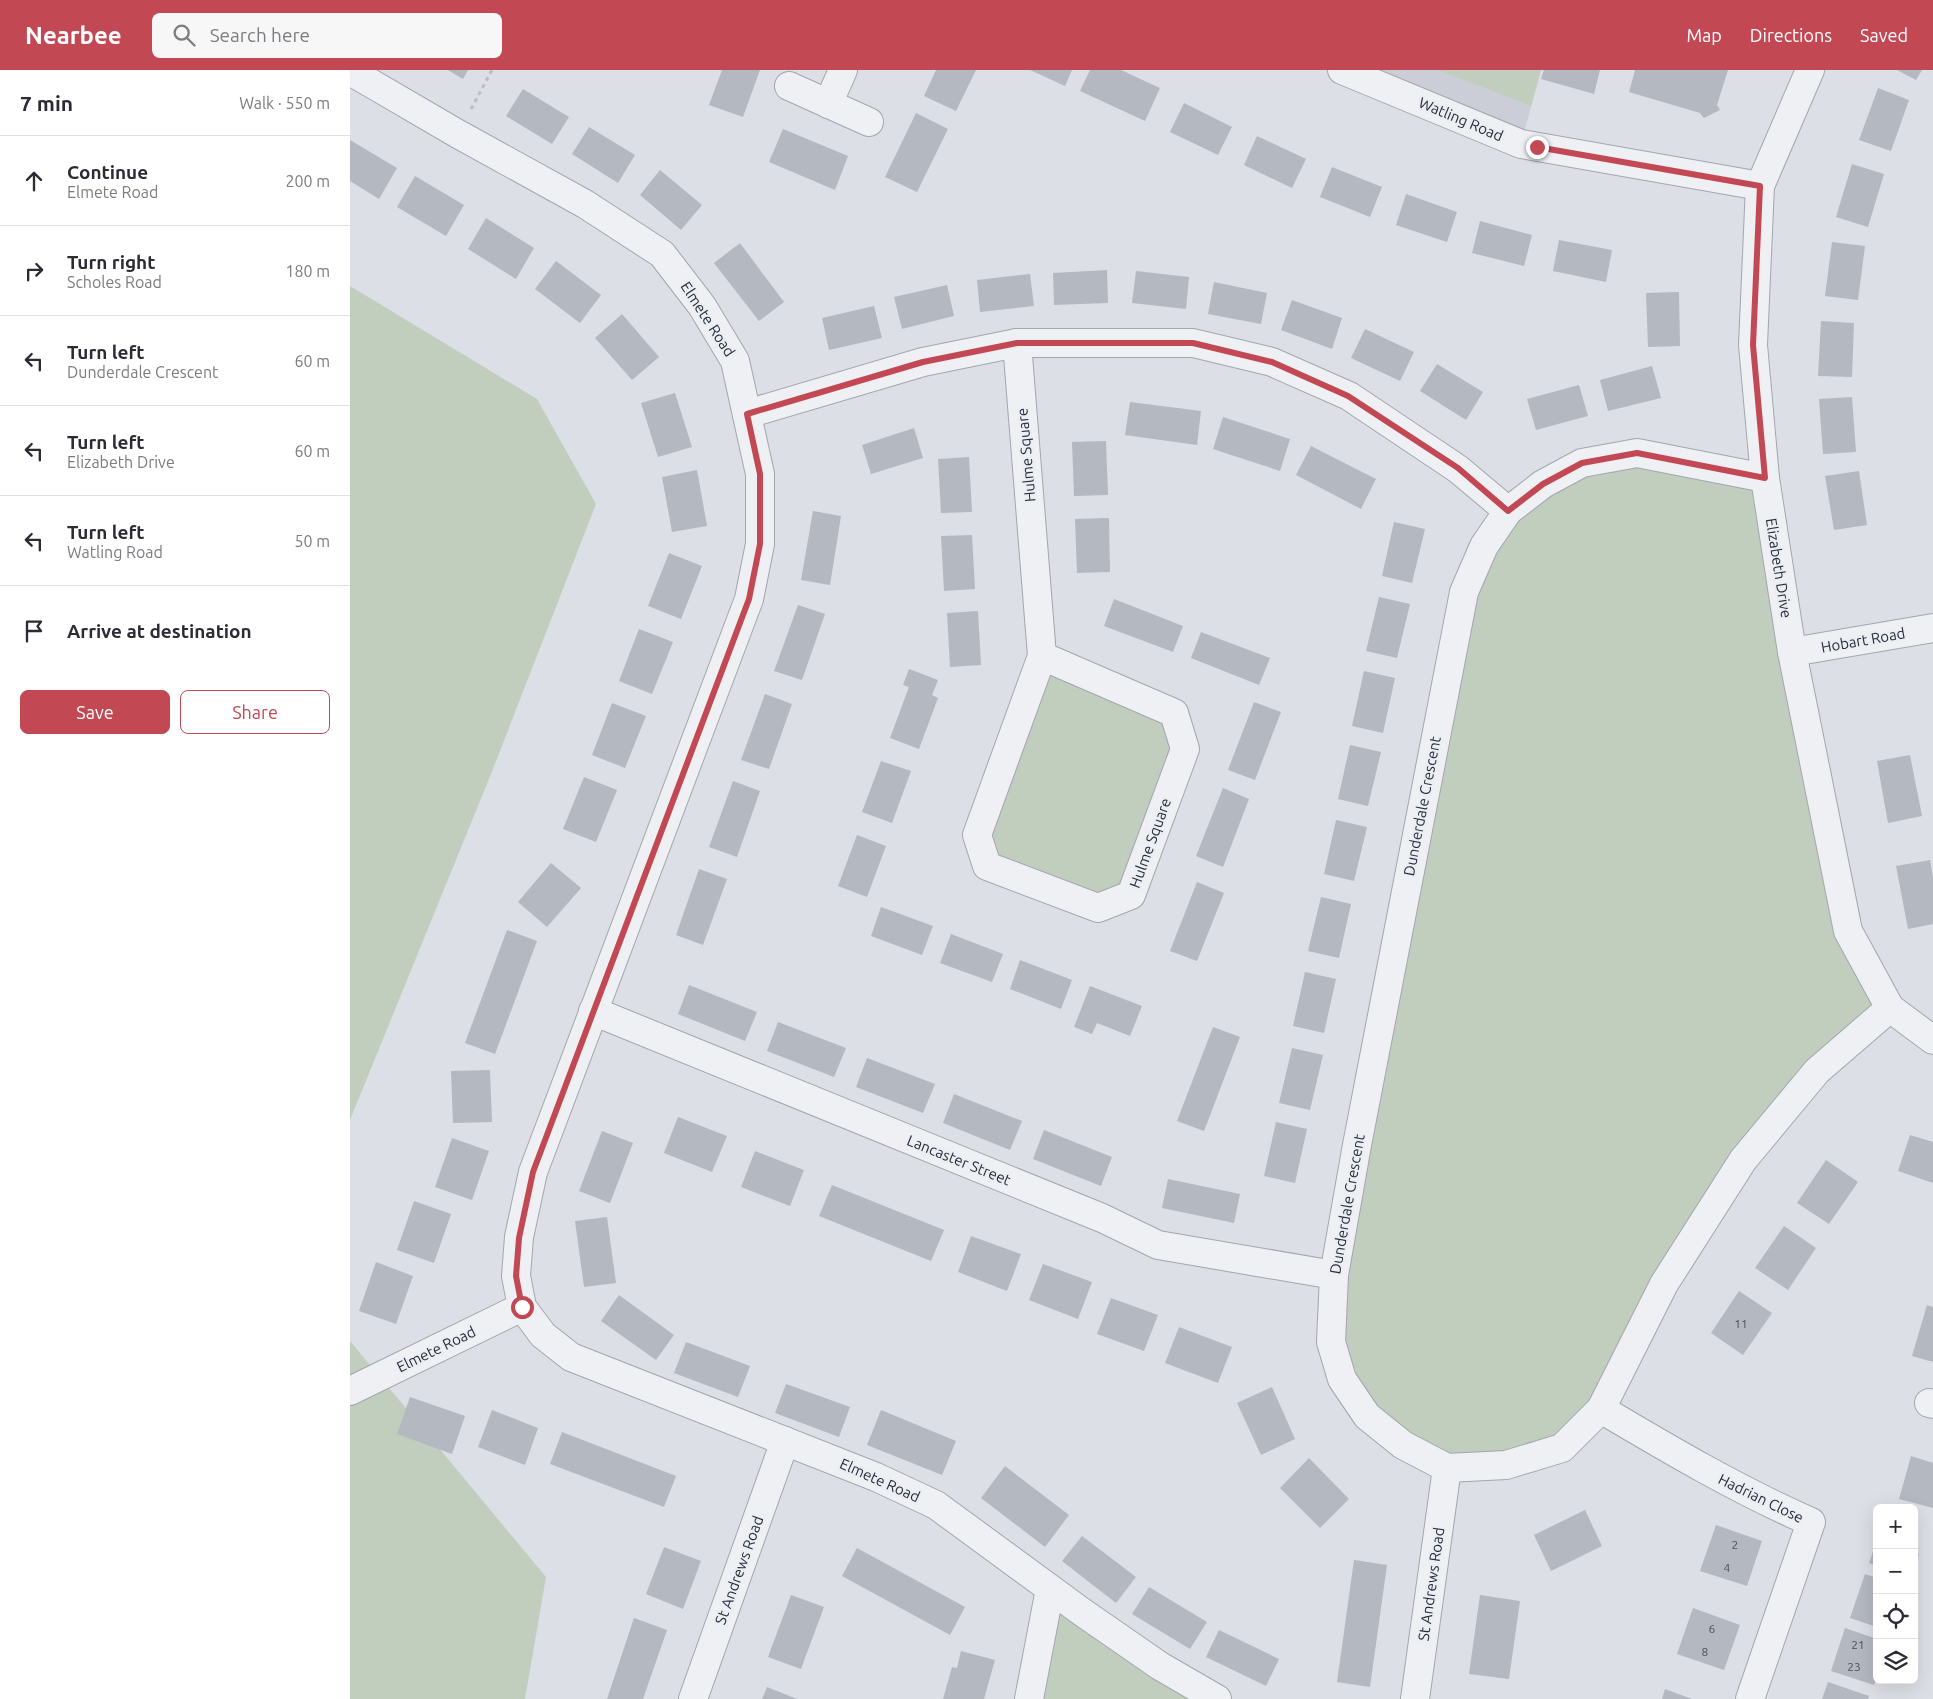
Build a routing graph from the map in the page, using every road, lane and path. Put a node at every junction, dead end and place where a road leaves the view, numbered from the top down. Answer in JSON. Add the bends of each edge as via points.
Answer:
{"nodes":[{"id":1,"x":492,"y":70,"type":"edge"},
{"id":2,"x":843,"y":70,"type":"edge"},
{"id":3,"x":1342,"y":70,"type":"edge"},
{"id":4,"x":1810,"y":70,"type":"edge"},
{"id":5,"x":350,"y":71,"type":"edge"},
{"id":6,"x":789,"y":86,"type":"dead end"},
{"id":7,"x":828,"y":104,"type":"junction"},
{"id":8,"x":869,"y":122,"type":"dead end"},
{"id":9,"x":458,"y":134,"type":"junction"},
{"id":10,"x":1760,"y":186,"type":"junction"},
{"id":11,"x":1017,"y":343,"type":"junction"},
{"id":12,"x":747,"y":414,"type":"junction"},
{"id":13,"x":1765,"y":478,"type":"junction"},
{"id":14,"x":1508,"y":511,"type":"junction"},
{"id":15,"x":1933,"y":628,"type":"edge"},
{"id":16,"x":1792,"y":652,"type":"junction"},
{"id":17,"x":1042,"y":656,"type":"junction"},
{"id":18,"x":1890,"y":1008,"type":"junction"},
{"id":19,"x":592,"y":1012,"type":"junction"},
{"id":20,"x":1933,"y":1040,"type":"edge"},
{"id":21,"x":1334,"y":1275,"type":"junction"},
{"id":22,"x":522,"y":1307,"type":"junction"},
{"id":23,"x":350,"y":1391,"type":"edge"},
{"id":24,"x":1601,"y":1409,"type":"junction"},
{"id":25,"x":785,"y":1441,"type":"junction"},
{"id":26,"x":1447,"y":1468,"type":"junction"},
{"id":27,"x":1050,"y":1589,"type":"junction"},
{"id":28,"x":693,"y":1699,"type":"edge"},
{"id":29,"x":1029,"y":1699,"type":"edge"},
{"id":30,"x":1217,"y":1699,"type":"edge"},
{"id":31,"x":1414,"y":1699,"type":"edge"},
{"id":32,"x":1750,"y":1699,"type":"edge"}],
"edges":[{"from":1,"to":9,"type":"path"},
{"from":2,"to":7,"type":"street"},
{"from":3,"to":10,"type":"street","name":"Watling Road","via":[[1521,144]]},
{"from":4,"to":10,"type":"street","name":"Elizabeth Drive"},
{"from":5,"to":9,"type":"street","name":"Elmete Road"},
{"from":6,"to":7,"type":"street"},
{"from":7,"to":8,"type":"street"},
{"from":9,"to":12,"type":"street","name":"Elmete Road","via":[[585,204],[662,254],[702,306],[735,361]]},
{"from":10,"to":13,"type":"street","name":"Elizabeth Drive","via":[[1753,345]]},
{"from":11,"to":12,"type":"street","via":[[923,362]]},
{"from":11,"to":14,"type":"street","via":[[1193,343],[1272,362],[1348,396],[1458,468]]},
{"from":11,"to":17,"type":"street","name":"Hulme Square"},
{"from":12,"to":19,"type":"street","name":"Elmete Road","via":[[760,474],[760,544],[749,599]]},
{"from":13,"to":14,"type":"street","name":"Dunderdale Crescent","via":[[1637,453],[1582,463],[1543,484]]},
{"from":13,"to":16,"type":"street","name":"Elizabeth Drive"},
{"from":14,"to":21,"type":"street","name":"Dunderdale Crescent","via":[[1484,546],[1464,592]]},
{"from":15,"to":16,"type":"street","name":"Hobart Road"},
{"from":16,"to":18,"type":"street","name":"Elizabeth Drive","via":[[1848,931]]},
{"from":17,"to":17,"type":"street","name":"Hulme Square","via":[[977,835],[987,866],[1098,908],[1131,895],[1185,749],[1174,713]]},
{"from":18,"to":20,"type":"street","name":"Elizabeth Drive"},
{"from":18,"to":24,"type":"street","name":"Dunderdale Crescent","via":[[1817,1072],[1743,1160],[1664,1284]]},
{"from":19,"to":21,"type":"street","name":"Lancaster Street","via":[[1102,1218],[1158,1245]]},
{"from":19,"to":22,"type":"street","name":"Elmete Road","via":[[533,1172],[519,1238],[516,1276]]},
{"from":21,"to":26,"type":"street","name":"Dunderdale Crescent","via":[[1331,1342],[1342,1378],[1367,1416],[1403,1446]]},
{"from":22,"to":23,"type":"street","name":"Elmete Road"},
{"from":22,"to":25,"type":"street","name":"Elmete Road","via":[[543,1334],[571,1357]]},
{"from":24,"to":26,"type":"street","name":"Dunderdale Crescent","via":[[1562,1448],[1506,1465]]},
{"from":24,"to":32,"type":"street","name":"Hadrian Close","via":[[1701,1469],[1811,1522]]},
{"from":25,"to":27,"type":"street","name":"Elmete Road","via":[[936,1505]]},
{"from":25,"to":28,"type":"street","name":"St Andrews Road"},
{"from":26,"to":31,"type":"street","name":"St Andrews Road"},
{"from":27,"to":29,"type":"street"},
{"from":27,"to":30,"type":"street","name":"Elmete Road","via":[[1160,1666]]}]}
